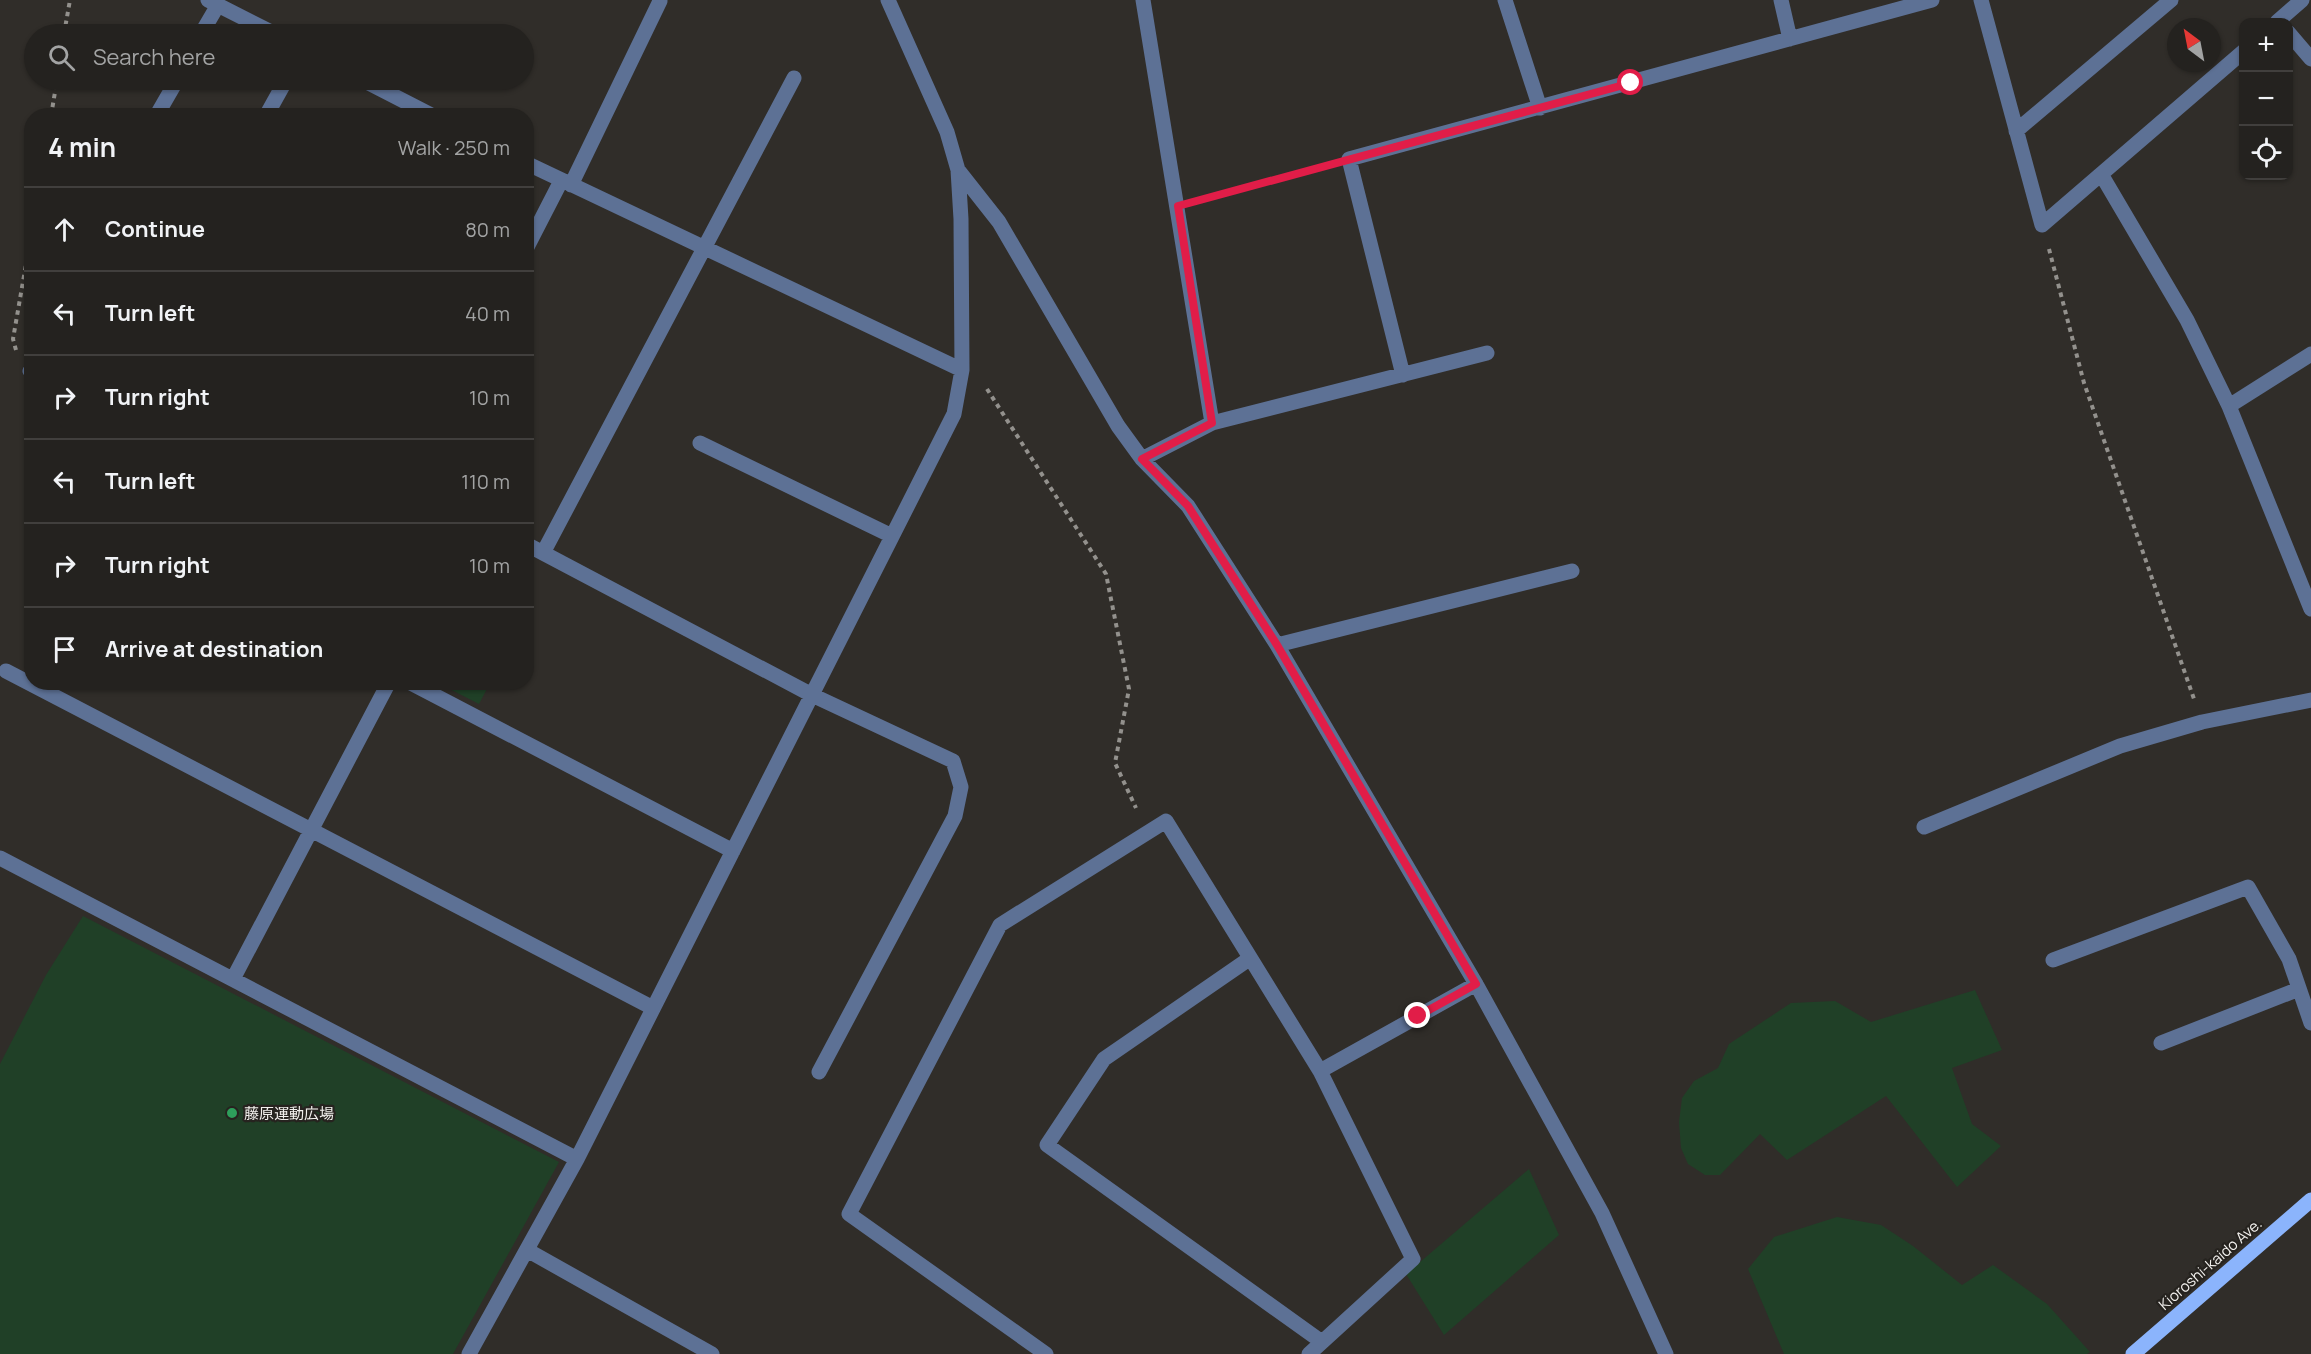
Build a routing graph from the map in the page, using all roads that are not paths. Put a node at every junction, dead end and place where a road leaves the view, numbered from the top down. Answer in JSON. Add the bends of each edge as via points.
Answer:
{"nodes":[{"id":1,"x":888,"y":0,"type":"edge"},
{"id":2,"x":1143,"y":0,"type":"edge"},
{"id":3,"x":1505,"y":0,"type":"edge"},
{"id":4,"x":1780,"y":0,"type":"edge"},
{"id":5,"x":1932,"y":0,"type":"edge"},
{"id":6,"x":1980,"y":0,"type":"edge"},
{"id":7,"x":2171,"y":0,"type":"edge"},
{"id":8,"x":2302,"y":0,"type":"edge"},
{"id":9,"x":660,"y":1,"type":"edge"},
{"id":10,"x":213,"y":2,"type":"edge"},
{"id":11,"x":2286,"y":18,"type":"edge"},
{"id":12,"x":205,"y":24,"type":"edge"},
{"id":13,"x":256,"y":24,"type":"edge"},
{"id":14,"x":2293,"y":38,"type":"edge"},
{"id":15,"x":1790,"y":39,"type":"junction"},
{"id":16,"x":2239,"y":55,"type":"edge"},
{"id":17,"x":2311,"y":59,"type":"edge"},
{"id":18,"x":794,"y":78,"type":"dead end"},
{"id":19,"x":171,"y":90,"type":"edge"},
{"id":20,"x":280,"y":90,"type":"edge"},
{"id":21,"x":382,"y":90,"type":"edge"},
{"id":22,"x":161,"y":108,"type":"edge"},
{"id":23,"x":270,"y":108,"type":"edge"},
{"id":24,"x":417,"y":108,"type":"edge"},
{"id":25,"x":1540,"y":108,"type":"junction"},
{"id":26,"x":2016,"y":131,"type":"junction"},
{"id":27,"x":534,"y":167,"type":"edge"},
{"id":28,"x":958,"y":170,"type":"junction"},
{"id":29,"x":2101,"y":174,"type":"junction"},
{"id":30,"x":566,"y":183,"type":"junction"},
{"id":31,"x":534,"y":236,"type":"edge"},
{"id":32,"x":705,"y":248,"type":"junction"},
{"id":33,"x":1487,"y":352,"type":"dead end"},
{"id":34,"x":2311,"y":354,"type":"edge"},
{"id":35,"x":962,"y":370,"type":"junction"},
{"id":36,"x":1403,"y":375,"type":"junction"},
{"id":37,"x":2229,"y":406,"type":"junction"},
{"id":38,"x":1212,"y":423,"type":"junction"},
{"id":39,"x":700,"y":443,"type":"dead end"},
{"id":40,"x":1142,"y":459,"type":"junction"},
{"id":41,"x":892,"y":536,"type":"junction"},
{"id":42,"x":534,"y":548,"type":"edge"},
{"id":43,"x":543,"y":553,"type":"junction"},
{"id":44,"x":1572,"y":571,"type":"dead end"},
{"id":45,"x":2309,"y":599,"type":"edge"},
{"id":46,"x":1277,"y":645,"type":"junction"},
{"id":47,"x":6,"y":671,"type":"dead end"},
{"id":48,"x":24,"y":680,"type":"edge"},
{"id":49,"x":43,"y":690,"type":"edge"},
{"id":50,"x":385,"y":690,"type":"edge"},
{"id":51,"x":424,"y":690,"type":"edge"},
{"id":52,"x":812,"y":695,"type":"junction"},
{"id":53,"x":2311,"y":700,"type":"edge"},
{"id":54,"x":1924,"y":827,"type":"dead end"},
{"id":55,"x":312,"y":830,"type":"junction"},
{"id":56,"x":733,"y":851,"type":"junction"},
{"id":57,"x":0,"y":858,"type":"edge"},
{"id":58,"x":1249,"y":959,"type":"junction"},
{"id":59,"x":2053,"y":960,"type":"dead end"},
{"id":60,"x":233,"y":980,"type":"junction"},
{"id":61,"x":1476,"y":984,"type":"junction"},
{"id":62,"x":2299,"y":989,"type":"junction"},
{"id":63,"x":653,"y":1008,"type":"junction"},
{"id":64,"x":2311,"y":1023,"type":"edge"},
{"id":65,"x":2161,"y":1043,"type":"dead end"},
{"id":66,"x":819,"y":1071,"type":"dead end"},
{"id":67,"x":1320,"y":1071,"type":"junction"},
{"id":68,"x":577,"y":1159,"type":"junction"},
{"id":69,"x":2311,"y":1200,"type":"edge"},
{"id":70,"x":527,"y":1250,"type":"junction"},
{"id":71,"x":1322,"y":1342,"type":"junction"},
{"id":72,"x":469,"y":1354,"type":"edge"},
{"id":73,"x":712,"y":1354,"type":"edge"},
{"id":74,"x":1046,"y":1354,"type":"edge"},
{"id":75,"x":1309,"y":1354,"type":"edge"},
{"id":76,"x":1666,"y":1354,"type":"edge"},
{"id":77,"x":2133,"y":1354,"type":"edge"}],
"edges":[{"from":1,"to":28,"type":"street","via":[[947,132]]},
{"from":2,"to":38,"type":"street"},
{"from":3,"to":25,"type":"street"},
{"from":4,"to":15,"type":"street"},
{"from":5,"to":15,"type":"street"},
{"from":6,"to":26,"type":"street"},
{"from":7,"to":26,"type":"street"},
{"from":8,"to":11,"type":"street"},
{"from":9,"to":30,"type":"street"},
{"from":10,"to":12,"type":"street"},
{"from":10,"to":13,"type":"street"},
{"from":14,"to":17,"type":"street"},
{"from":15,"to":25,"type":"street"},
{"from":16,"to":29,"type":"street"},
{"from":18,"to":32,"type":"street"},
{"from":19,"to":22,"type":"street"},
{"from":20,"to":23,"type":"street"},
{"from":21,"to":24,"type":"street"},
{"from":25,"to":36,"type":"street","via":[[1349,159]]},
{"from":26,"to":29,"type":"street","via":[[2042,225]]},
{"from":27,"to":30,"type":"street"},
{"from":28,"to":35,"type":"street"},
{"from":28,"to":40,"type":"street","via":[[999,222],[1118,426]]},
{"from":29,"to":37,"type":"street","via":[[2187,320]]},
{"from":30,"to":31,"type":"street"},
{"from":30,"to":32,"type":"street"},
{"from":32,"to":35,"type":"street"},
{"from":32,"to":43,"type":"street"},
{"from":33,"to":36,"type":"street"},
{"from":34,"to":37,"type":"street"},
{"from":35,"to":41,"type":"street","via":[[954,414]]},
{"from":36,"to":38,"type":"street"},
{"from":37,"to":45,"type":"street"},
{"from":38,"to":40,"type":"street"},
{"from":39,"to":41,"type":"street"},
{"from":40,"to":46,"type":"street","via":[[1188,506]]},
{"from":41,"to":52,"type":"street"},
{"from":42,"to":43,"type":"street"},
{"from":43,"to":52,"type":"street"},
{"from":44,"to":46,"type":"street"},
{"from":46,"to":61,"type":"street"},
{"from":47,"to":48,"type":"street"},
{"from":49,"to":55,"type":"street"},
{"from":50,"to":55,"type":"street"},
{"from":51,"to":56,"type":"street"},
{"from":52,"to":56,"type":"street"},
{"from":52,"to":66,"type":"street","via":[[952,761],[961,787],[955,816]]},
{"from":53,"to":54,"type":"street","via":[[2202,722],[2120,746]]},
{"from":55,"to":60,"type":"street"},
{"from":55,"to":63,"type":"street"},
{"from":56,"to":63,"type":"street"},
{"from":57,"to":60,"type":"street"},
{"from":58,"to":67,"type":"street"},
{"from":58,"to":71,"type":"street","via":[[1104,1059],[1047,1145]]},
{"from":58,"to":74,"type":"street","via":[[1166,821],[1000,925],[849,1214]]},
{"from":59,"to":62,"type":"street","via":[[2248,887],[2289,959]]},
{"from":60,"to":68,"type":"street"},
{"from":61,"to":67,"type":"street"},
{"from":61,"to":76,"type":"street","via":[[1602,1213]]},
{"from":62,"to":64,"type":"street"},
{"from":62,"to":65,"type":"street"},
{"from":63,"to":68,"type":"street"},
{"from":67,"to":71,"type":"street","via":[[1413,1259]]},
{"from":68,"to":70,"type":"street"},
{"from":69,"to":77,"type":"main road","name":"Kioroshi-kaido Ave."},
{"from":70,"to":72,"type":"street"},
{"from":70,"to":73,"type":"street"},
{"from":71,"to":75,"type":"street"}]}
